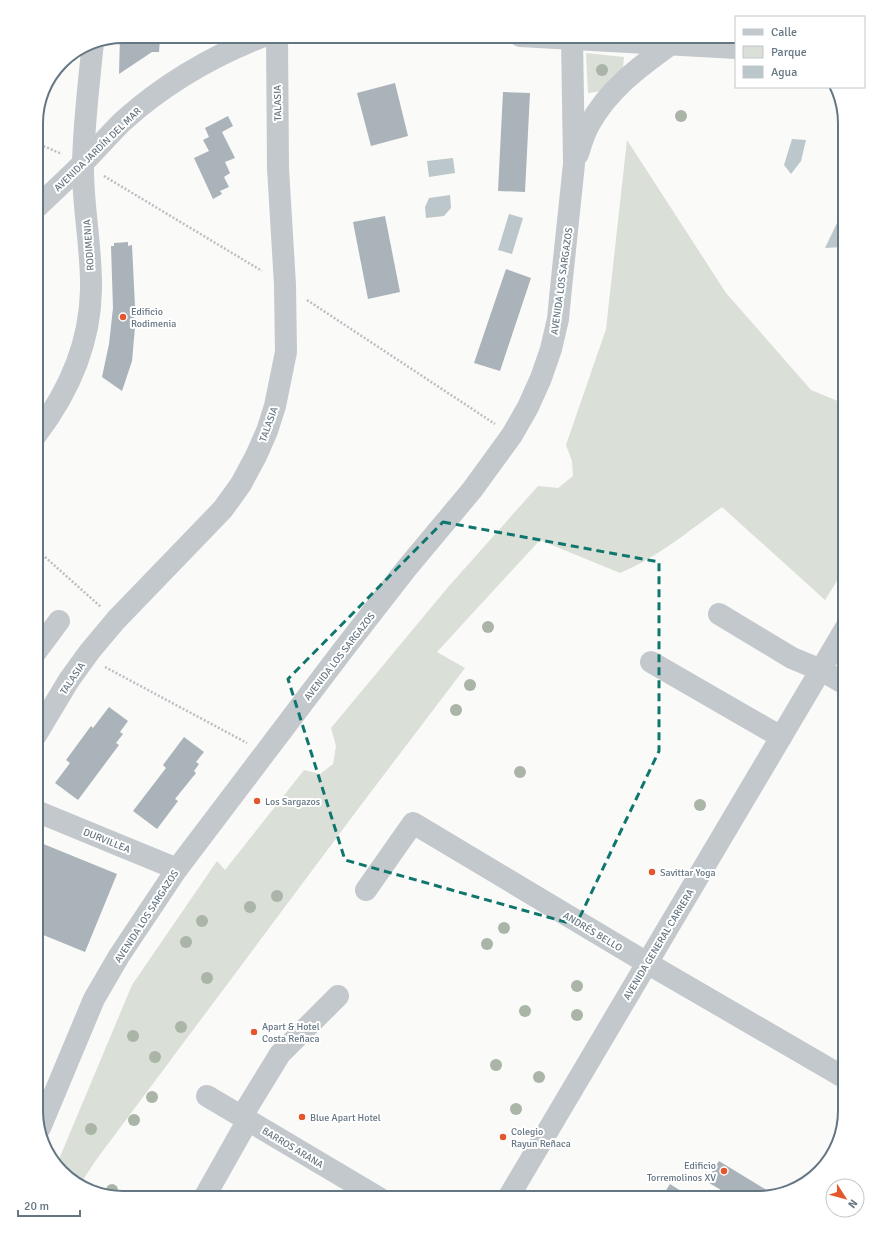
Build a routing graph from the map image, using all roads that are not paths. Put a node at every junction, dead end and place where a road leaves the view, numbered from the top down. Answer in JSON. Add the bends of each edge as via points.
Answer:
{"nodes":[{"id":1,"x":248,"y":43,"type":"edge"},
{"id":2,"x":277,"y":43,"type":"edge"},
{"id":3,"x":572,"y":43,"type":"edge"},
{"id":4,"x":657,"y":43,"type":"edge"},
{"id":5,"x":671,"y":44,"type":"junction"},
{"id":6,"x":735,"y":48,"type":"edge"},
{"id":7,"x":92,"y":49,"type":"edge"},
{"id":8,"x":83,"y":163,"type":"junction"},
{"id":9,"x":574,"y":164,"type":"junction"},
{"id":10,"x":43,"y":201,"type":"edge"},
{"id":11,"x":43,"y":426,"type":"edge"},
{"id":12,"x":719,"y":614,"type":"dead end"},
{"id":13,"x":59,"y":621,"type":"dead end"},
{"id":14,"x":838,"y":641,"type":"edge"},
{"id":15,"x":43,"y":643,"type":"edge"},
{"id":16,"x":651,"y":662,"type":"dead end"},
{"id":17,"x":821,"y":670,"type":"junction"},
{"id":18,"x":838,"y":680,"type":"edge"},
{"id":19,"x":43,"y":723,"type":"edge"},
{"id":20,"x":781,"y":736,"type":"junction"},
{"id":21,"x":43,"y":814,"type":"edge"},
{"id":22,"x":177,"y":869,"type":"junction"},
{"id":23,"x":366,"y":890,"type":"dead end"},
{"id":24,"x":647,"y":963,"type":"junction"},
{"id":25,"x":338,"y":996,"type":"dead end"},
{"id":26,"x":838,"y":1074,"type":"edge"},
{"id":27,"x":207,"y":1096,"type":"dead end"},
{"id":28,"x":245,"y":1118,"type":"junction"},
{"id":29,"x":44,"y":1119,"type":"edge"},
{"id":30,"x":208,"y":1191,"type":"edge"},
{"id":31,"x":367,"y":1191,"type":"edge"},
{"id":32,"x":512,"y":1191,"type":"edge"}],
"edges":[{"from":1,"to":8,"type":"street","name":"AVENIDA JARDÍN DEL MAR","via":[[223,54],[173,83],[123,122]]},
{"from":2,"to":19,"type":"street","name":"TALASIA","via":[[278,168],[286,352],[282,379],[267,431],[241,484],[223,509],[116,620],[69,680]]},
{"from":3,"to":9,"type":"street","name":"AVENIDA LOS SARGAZOS"},
{"from":4,"to":5,"type":"street"},
{"from":5,"to":6,"type":"street"},
{"from":5,"to":9,"type":"street","name":"AVENIDA LOS SARGAZOS","via":[[622,82],[601,105],[588,126]]},
{"from":7,"to":8,"type":"street","name":"RODIMENIA"},
{"from":8,"to":10,"type":"street","name":"AVENIDA JARDÍN DEL MAR"},
{"from":8,"to":11,"type":"street","name":"RODIMENIA","via":[[91,289],[88,318],[80,354],[72,374],[62,397]]},
{"from":9,"to":22,"type":"street","name":"AVENIDA LOS SARGAZOS","via":[[558,319],[551,349],[528,407],[512,435],[472,490],[396,582]]},
{"from":12,"to":17,"type":"street","via":[[792,658]]},
{"from":13,"to":15,"type":"street"},
{"from":14,"to":17,"type":"street","name":"AVENIDA GENERAL CARRERA"},
{"from":16,"to":20,"type":"street"},
{"from":17,"to":18,"type":"street"},
{"from":17,"to":20,"type":"street","name":"AVENIDA GENERAL CARRERA"},
{"from":20,"to":24,"type":"street","name":"AVENIDA GENERAL CARRERA"},
{"from":21,"to":22,"type":"street","name":"DURVILLEA"},
{"from":22,"to":29,"type":"street","name":"AVENIDA LOS SARGAZOS","via":[[119,956],[94,999]]},
{"from":23,"to":24,"type":"street","name":"ANDRÉS BELLO","via":[[413,823]]},
{"from":24,"to":26,"type":"street","name":"ANDRÉS BELLO"},
{"from":24,"to":32,"type":"street","name":"AVENIDA GENERAL CARRERA"},
{"from":25,"to":28,"type":"street","via":[[280,1054]]},
{"from":27,"to":28,"type":"street","name":"BARROS ARANA"},
{"from":28,"to":30,"type":"street"},
{"from":28,"to":31,"type":"street","name":"BARROS ARANA"}]}
